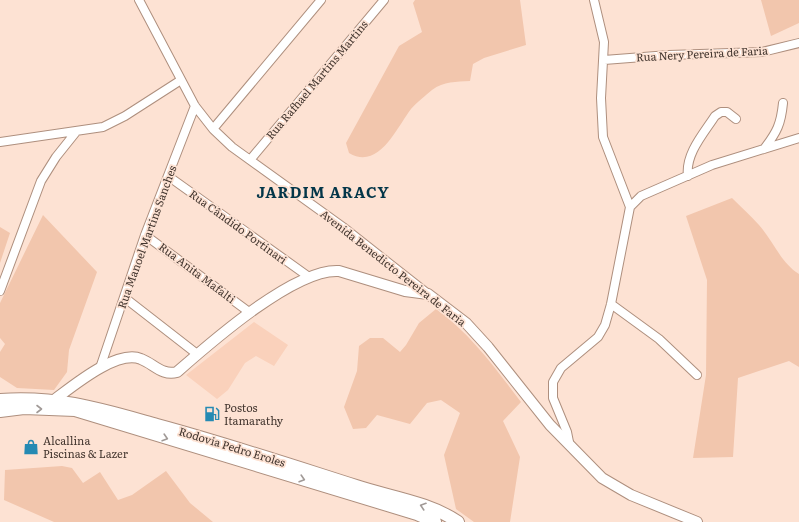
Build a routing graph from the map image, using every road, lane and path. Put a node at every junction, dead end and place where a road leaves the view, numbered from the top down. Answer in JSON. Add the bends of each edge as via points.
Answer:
{"nodes":[{"id":1,"x":139,"y":0,"type":"edge"},
{"id":2,"x":321,"y":0,"type":"edge"},
{"id":3,"x":384,"y":0,"type":"edge"},
{"id":4,"x":594,"y":0,"type":"edge"},
{"id":5,"x":799,"y":43,"type":"edge"},
{"id":6,"x":604,"y":60,"type":"junction"},
{"id":7,"x":181,"y":80,"type":"junction"},
{"id":8,"x":783,"y":103,"type":"dead end"},
{"id":9,"x":195,"y":106,"type":"junction"},
{"id":10,"x":736,"y":119,"type":"dead end"},
{"id":11,"x":213,"y":129,"type":"junction"},
{"id":12,"x":76,"y":132,"type":"junction"},
{"id":13,"x":799,"y":138,"type":"edge"},
{"id":14,"x":0,"y":142,"type":"edge"},
{"id":15,"x":764,"y":149,"type":"junction"},
{"id":16,"x":250,"y":160,"type":"junction"},
{"id":17,"x":168,"y":176,"type":"junction"},
{"id":18,"x":688,"y":176,"type":"junction"},
{"id":19,"x":630,"y":207,"type":"junction"},
{"id":20,"x":145,"y":234,"type":"junction"},
{"id":21,"x":309,"y":278,"type":"junction"},
{"id":22,"x":0,"y":291,"type":"edge"},
{"id":23,"x":428,"y":294,"type":"junction"},
{"id":24,"x":125,"y":298,"type":"junction"},
{"id":25,"x":611,"y":304,"type":"junction"},
{"id":26,"x":249,"y":312,"type":"junction"},
{"id":27,"x":197,"y":354,"type":"junction"},
{"id":28,"x":100,"y":368,"type":"junction"},
{"id":29,"x":697,"y":375,"type":"dead end"},
{"id":30,"x":4,"y":399,"type":"edge"},
{"id":31,"x":54,"y":400,"type":"junction"},
{"id":32,"x":0,"y":411,"type":"edge"},
{"id":33,"x":207,"y":438,"type":"junction"},
{"id":34,"x":568,"y":442,"type":"junction"},
{"id":35,"x":207,"y":451,"type":"junction"},
{"id":36,"x":435,"y":522,"type":"edge"},
{"id":37,"x":458,"y":522,"type":"edge"},
{"id":38,"x":697,"y":522,"type":"edge"}],
"edges":[{"from":1,"to":7,"type":"street","name":"Avenida Benedicto Pereira de Faria"},
{"from":2,"to":11,"type":"street"},
{"from":3,"to":16,"type":"street","name":"Rua Rafhael Martins Martins"},
{"from":4,"to":6,"type":"street","via":[[604,42]]},
{"from":5,"to":6,"type":"street","name":"Rua Nery Pereira de Faria","via":[[762,52]]},
{"from":6,"to":19,"type":"street","via":[[601,98],[603,137]]},
{"from":7,"to":9,"type":"street","name":"Avenida Benedicto Pereira de Faria"},
{"from":7,"to":12,"type":"street","via":[[110,124]]},
{"from":8,"to":15,"type":"street","via":[[779,128]]},
{"from":9,"to":11,"type":"street","name":"Avenida Benedicto Pereira de Faria"},
{"from":9,"to":17,"type":"street","name":"Rua Manoel Martins Sanches"},
{"from":10,"to":18,"type":"street","via":[[726,112],[715,116],[691,154],[687,168]]},
{"from":11,"to":16,"type":"street","name":"Avenida Benedicto Pereira de Faria"},
{"from":12,"to":14,"type":"street"},
{"from":12,"to":22,"type":"street","via":[[41,181]]},
{"from":13,"to":15,"type":"street"},
{"from":15,"to":18,"type":"street","via":[[712,165]]},
{"from":16,"to":23,"type":"street","name":"Avenida Benedicto Pereira de Faria","via":[[388,260]]},
{"from":17,"to":20,"type":"street","name":"Rua Manoel Martins Sanches"},
{"from":17,"to":21,"type":"street","name":"Rua Cândido Portinari"},
{"from":18,"to":19,"type":"street","via":[[641,196]]},
{"from":19,"to":25,"type":"street"},
{"from":20,"to":24,"type":"street","name":"Rua Manoel Martins Sanches"},
{"from":20,"to":26,"type":"street","name":"Rua Anita Mafalti"},
{"from":21,"to":23,"type":"main road","via":[[339,271],[405,291]]},
{"from":21,"to":26,"type":"main road"},
{"from":23,"to":34,"type":"main road","name":"Avenida Benedicto Pereira de Faria","via":[[470,327],[550,425]]},
{"from":24,"to":27,"type":"street"},
{"from":24,"to":28,"type":"street","name":"Rua Manoel Martins Sanches"},
{"from":25,"to":29,"type":"street","via":[[659,339]]},
{"from":25,"to":34,"type":"street","via":[[598,337],[561,368],[553,382],[553,398],[567,432]]},
{"from":26,"to":27,"type":"main road"},
{"from":27,"to":28,"type":"main road","via":[[177,372],[171,374],[140,358],[130,357]]},
{"from":28,"to":31,"type":"main road"},
{"from":30,"to":31,"type":"highway","name":"Rodovia Pedro Eroles"},
{"from":31,"to":33,"type":"highway","name":"Rodovia Pedro Eroles","via":[[103,409]]},
{"from":32,"to":35,"type":"highway","name":"Rodovia Pedro Eroles","one_way":true,"via":[[24,408],[75,410]]},
{"from":33,"to":35,"type":"highway","via":[[201,445]]},
{"from":37,"to":33,"type":"highway","name":"Rodovia Pedro Eroles","one_way":true,"via":[[440,512]]},
{"from":34,"to":38,"type":"main road","name":"Avenida Benedicto Pereira de Faria","via":[[591,467],[615,487],[649,504]]},
{"from":35,"to":36,"type":"highway","name":"Rodovia Pedro Eroles","one_way":true,"via":[[417,514]]}]}
